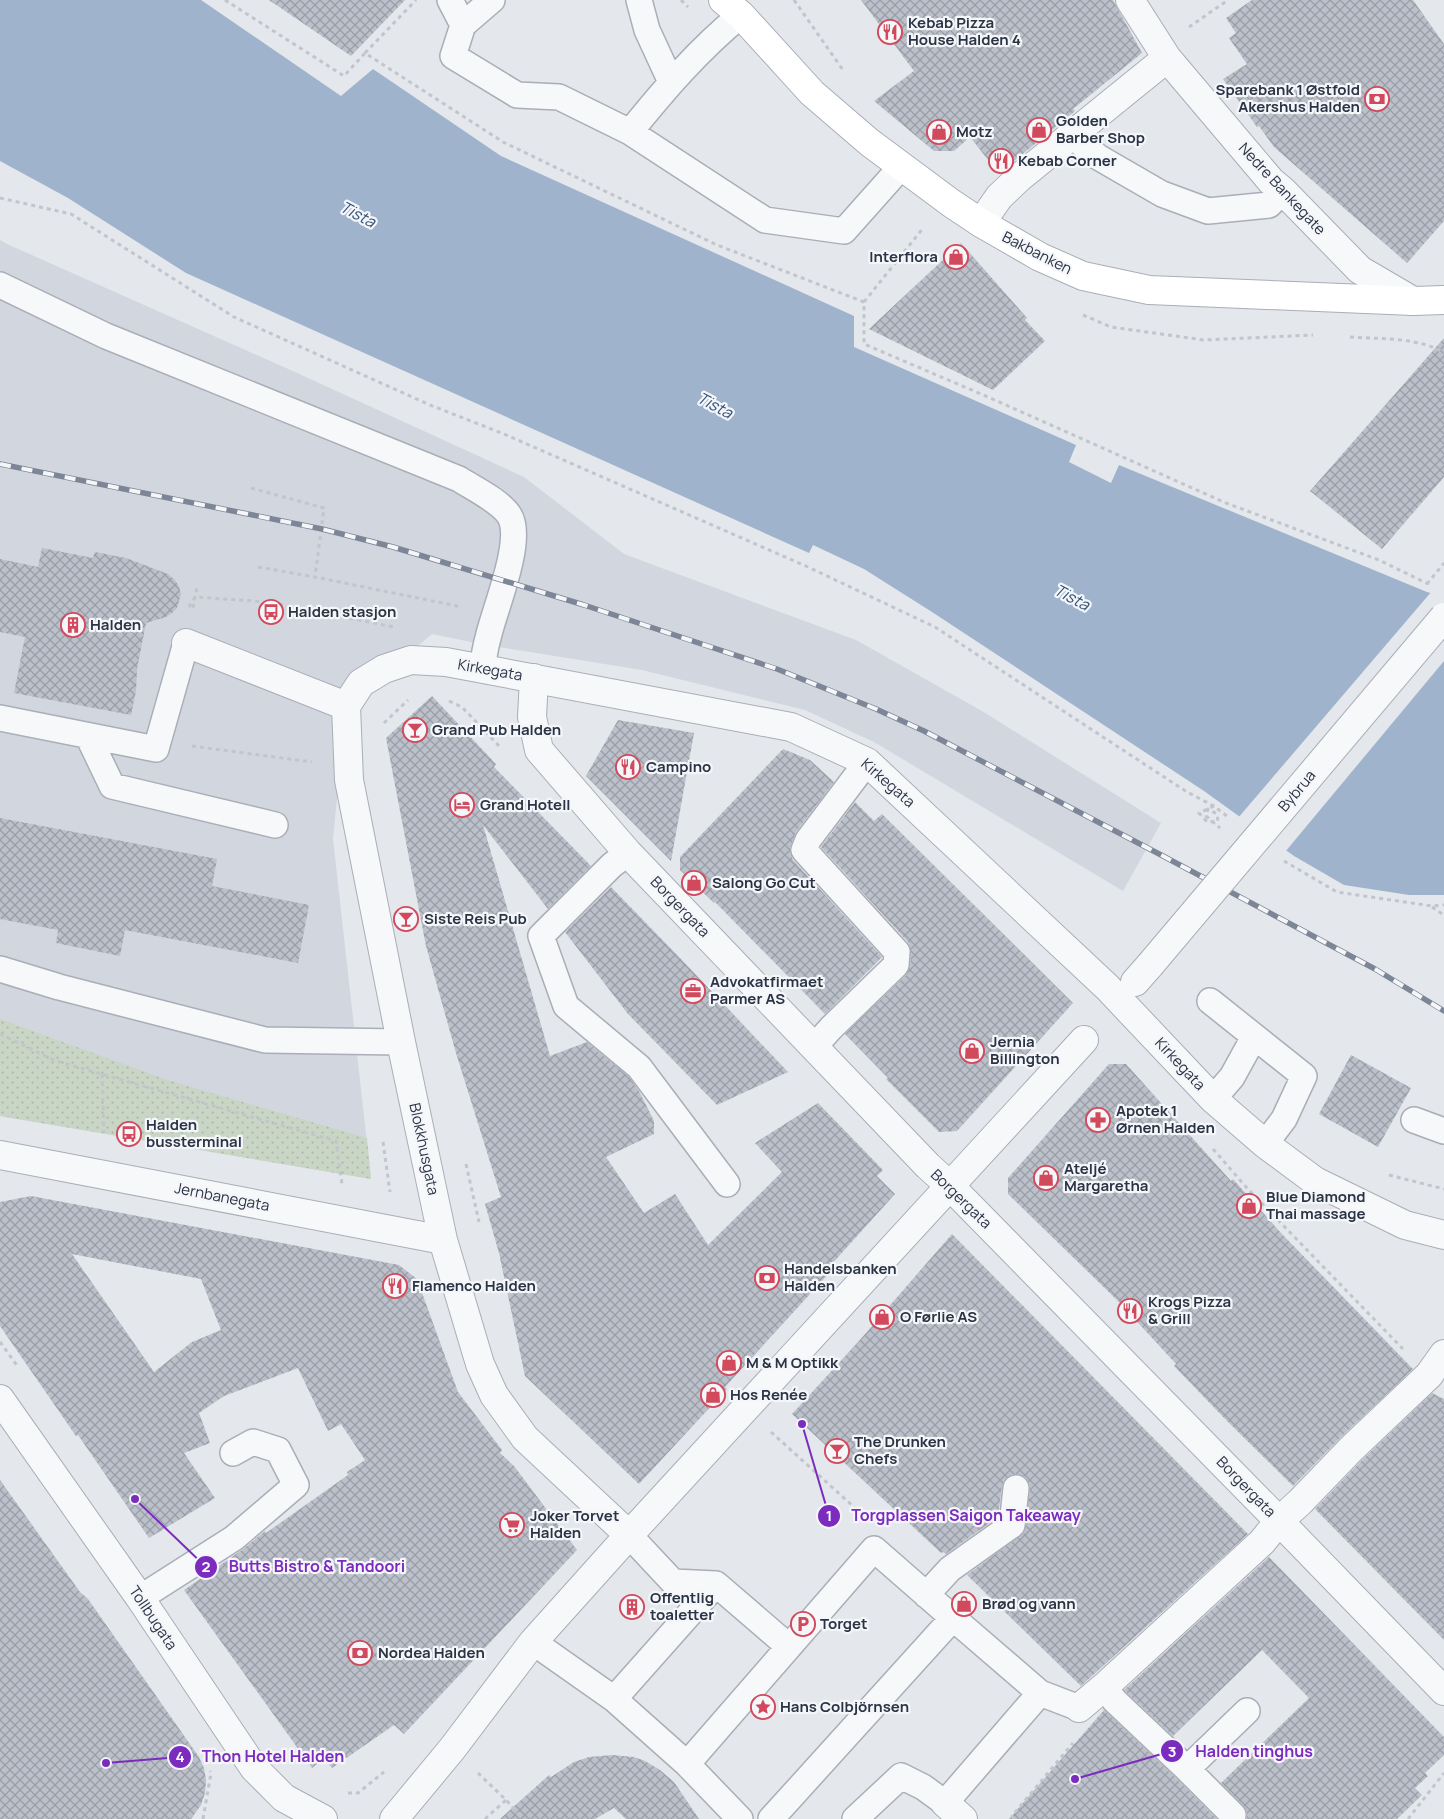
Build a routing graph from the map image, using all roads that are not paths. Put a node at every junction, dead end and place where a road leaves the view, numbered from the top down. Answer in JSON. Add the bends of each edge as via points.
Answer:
{"nodes":[{"id":1,"x":450,"y":0,"type":"edge"},
{"id":2,"x":492,"y":0,"type":"edge"},
{"id":3,"x":639,"y":0,"type":"edge"},
{"id":4,"x":1130,"y":0,"type":"edge"},
{"id":5,"x":733,"y":5,"type":"edge"},
{"id":6,"x":463,"y":25,"type":"junction"},
{"id":7,"x":1167,"y":58,"type":"junction"},
{"id":8,"x":672,"y":82,"type":"junction"},
{"id":9,"x":630,"y":132,"type":"junction"},
{"id":10,"x":1074,"y":133,"type":"junction"},
{"id":11,"x":901,"y":167,"type":"junction"},
{"id":12,"x":1283,"y":191,"type":"junction"},
{"id":13,"x":981,"y":223,"type":"junction"},
{"id":14,"x":0,"y":285,"type":"edge"},
{"id":15,"x":1413,"y":300,"type":"junction"},
{"id":16,"x":1444,"y":300,"type":"edge"},
{"id":17,"x":1444,"y":316,"type":"edge"},
{"id":18,"x":1444,"y":617,"type":"edge"},
{"id":19,"x":186,"y":643,"type":"joint"},
{"id":20,"x":482,"y":668,"type":"junction"},
{"id":21,"x":534,"y":678,"type":"junction"},
{"id":22,"x":346,"y":706,"type":"junction"},
{"id":23,"x":0,"y":718,"type":"edge"},
{"id":24,"x":88,"y":736,"type":"junction"},
{"id":25,"x":868,"y":762,"type":"junction"},
{"id":26,"x":275,"y":825,"type":"dead end"},
{"id":27,"x":628,"y":853,"type":"junction"},
{"id":28,"x":0,"y":969,"type":"edge"},
{"id":29,"x":1143,"y":973,"type":"dead end"},
{"id":30,"x":1210,"y":1001,"type":"dead end"},
{"id":31,"x":1254,"y":1037,"type":"junction"},
{"id":32,"x":1084,"y":1040,"type":"dead end"},
{"id":33,"x":402,"y":1042,"type":"junction"},
{"id":34,"x":814,"y":1047,"type":"junction"},
{"id":35,"x":1213,"y":1099,"type":"junction"},
{"id":36,"x":1414,"y":1120,"type":"dead end"},
{"id":37,"x":1444,"y":1131,"type":"edge"},
{"id":38,"x":1265,"y":1144,"type":"junction"},
{"id":39,"x":0,"y":1155,"type":"edge"},
{"id":40,"x":726,"y":1184,"type":"dead end"},
{"id":41,"x":950,"y":1185,"type":"junction"},
{"id":42,"x":1444,"y":1235,"type":"edge"},
{"id":43,"x":443,"y":1240,"type":"junction"},
{"id":44,"x":1444,"y":1354,"type":"edge"},
{"id":45,"x":0,"y":1399,"type":"edge"},
{"id":46,"x":233,"y":1453,"type":"dead end"},
{"id":47,"x":1016,"y":1488,"type":"dead end"},
{"id":48,"x":1279,"y":1520,"type":"junction"},
{"id":49,"x":629,"y":1535,"type":"junction"},
{"id":50,"x":716,"y":1584,"type":"junction"},
{"id":51,"x":926,"y":1596,"type":"junction"},
{"id":52,"x":140,"y":1598,"type":"junction"},
{"id":53,"x":953,"y":1618,"type":"junction"},
{"id":54,"x":533,"y":1642,"type":"junction"},
{"id":55,"x":788,"y":1646,"type":"junction"},
{"id":56,"x":1104,"y":1687,"type":"junction"},
{"id":57,"x":1444,"y":1691,"type":"edge"},
{"id":58,"x":1040,"y":1693,"type":"junction"},
{"id":59,"x":614,"y":1699,"type":"junction"},
{"id":60,"x":1079,"y":1708,"type":"joint"},
{"id":61,"x":1247,"y":1711,"type":"dead end"},
{"id":62,"x":687,"y":1764,"type":"junction"},
{"id":63,"x":1187,"y":1769,"type":"junction"},
{"id":64,"x":954,"y":1811,"type":"edge"},
{"id":65,"x":1233,"y":1815,"type":"dead end"},
{"id":66,"x":323,"y":1819,"type":"edge"},
{"id":67,"x":394,"y":1819,"type":"edge"},
{"id":68,"x":740,"y":1819,"type":"edge"},
{"id":69,"x":771,"y":1819,"type":"edge"},
{"id":70,"x":854,"y":1819,"type":"edge"}],
"edges":[{"from":1,"to":6,"type":"lane"},
{"from":2,"to":6,"type":"lane"},
{"from":3,"to":8,"type":"lane","via":[[647,30]]},
{"from":4,"to":7,"type":"street","name":"Nedre Bankegate"},
{"from":5,"to":8,"type":"lane","via":[[716,35]]},
{"from":5,"to":11,"type":"street","name":"Bakbanken","via":[[812,93]]},
{"from":6,"to":9,"type":"lane","via":[[453,56],[517,95],[559,97]]},
{"from":7,"to":10,"type":"street"},
{"from":7,"to":12,"type":"street","name":"Nedre Bankegate"},
{"from":8,"to":9,"type":"lane"},
{"from":9,"to":11,"type":"lane","via":[[765,220],[844,231]]},
{"from":10,"to":12,"type":"lane","via":[[1098,157],[1162,194],[1208,210],[1269,205]]},
{"from":10,"to":13,"type":"street","via":[[1006,190]]},
{"from":11,"to":13,"type":"street","name":"Bakbanken"},
{"from":12,"to":15,"type":"street","name":"Nedre Bankegate","via":[[1360,270]]},
{"from":13,"to":15,"type":"street","name":"Bakbanken","via":[[1040,257],[1084,276],[1149,290]]},
{"from":14,"to":20,"type":"lane","via":[[106,336],[458,479],[501,506],[513,525],[513,546],[487,638]]},
{"from":15,"to":16,"type":"street","name":"Bakbanken"},
{"from":15,"to":17,"type":"street","name":"Bakbanken"},
{"from":18,"to":29,"type":"street","name":"Bybrua","bridge":true},
{"from":19,"to":22,"type":"street"},
{"from":19,"to":24,"type":"lane","via":[[156,749]]},
{"from":20,"to":21,"type":"street","name":"Kirkegata"},
{"from":20,"to":22,"type":"street","name":"Kirkegata","via":[[411,660],[384,669],[361,684]]},
{"from":21,"to":25,"type":"street","name":"Kirkegata","via":[[791,727]]},
{"from":21,"to":27,"type":"street","name":"Borgergata","via":[[532,717],[539,750]]},
{"from":22,"to":33,"type":"street","name":"Blokkhusgata","via":[[349,780]]},
{"from":23,"to":24,"type":"lane"},
{"from":24,"to":26,"type":"lane","via":[[112,786]]},
{"from":25,"to":34,"type":"lane","via":[[808,840],[804,850],[897,952],[896,965]]},
{"from":25,"to":35,"type":"street","name":"Kirkegata","via":[[1107,987]]},
{"from":27,"to":34,"type":"street","name":"Borgergata"},
{"from":27,"to":40,"type":"lane","via":[[541,936],[566,1006],[639,1067]]},
{"from":28,"to":33,"type":"lane","via":[[265,1040]]},
{"from":30,"to":31,"type":"lane"},
{"from":31,"to":35,"type":"lane","via":[[1232,1077]]},
{"from":31,"to":38,"type":"lane","via":[[1304,1076],[1284,1119]]},
{"from":32,"to":41,"type":"street"},
{"from":33,"to":43,"type":"street","name":"Blokkhusgata"},
{"from":34,"to":41,"type":"street","name":"Borgergata"},
{"from":35,"to":38,"type":"street","name":"Kirkegata"},
{"from":36,"to":37,"type":"lane"},
{"from":38,"to":42,"type":"street","name":"Kirkegata","via":[[1315,1181],[1405,1225]]},
{"from":39,"to":43,"type":"street","name":"Jernbanegata"},
{"from":41,"to":48,"type":"street","name":"Borgergata"},
{"from":41,"to":49,"type":"street"},
{"from":43,"to":49,"type":"street","name":"Blokkhusgata","via":[[480,1364],[494,1395],[525,1438]]},
{"from":44,"to":48,"type":"street","via":[[1429,1375]]},
{"from":45,"to":52,"type":"street","name":"Tollbugata"},
{"from":46,"to":52,"type":"lane","via":[[253,1442],[278,1450],[296,1484],[234,1538]]},
{"from":47,"to":51,"type":"lane","via":[[1012,1525],[950,1569]]},
{"from":48,"to":56,"type":"street","via":[[1262,1542]]},
{"from":48,"to":57,"type":"street","name":"Borgergata"},
{"from":49,"to":50,"type":"lane","via":[[673,1582]]},
{"from":49,"to":54,"type":"street"},
{"from":50,"to":55,"type":"lane"},
{"from":50,"to":59,"type":"lane"},
{"from":51,"to":53,"type":"lane"},
{"from":51,"to":55,"type":"lane","via":[[874,1549]]},
{"from":52,"to":66,"type":"street","name":"Tollbugata","via":[[254,1768],[284,1798]]},
{"from":53,"to":58,"type":"lane"},
{"from":53,"to":69,"type":"lane"},
{"from":54,"to":59,"type":"lane"},
{"from":54,"to":67,"type":"street"},
{"from":55,"to":62,"type":"lane"},
{"from":56,"to":60,"type":"street"},
{"from":56,"to":63,"type":"lane"},
{"from":58,"to":60,"type":"lane"},
{"from":58,"to":64,"type":"lane"},
{"from":59,"to":62,"type":"lane"},
{"from":61,"to":63,"type":"lane"},
{"from":62,"to":68,"type":"lane"},
{"from":63,"to":65,"type":"lane"},
{"from":64,"to":70,"type":"lane","via":[[923,1787],[902,1776]]}]}
